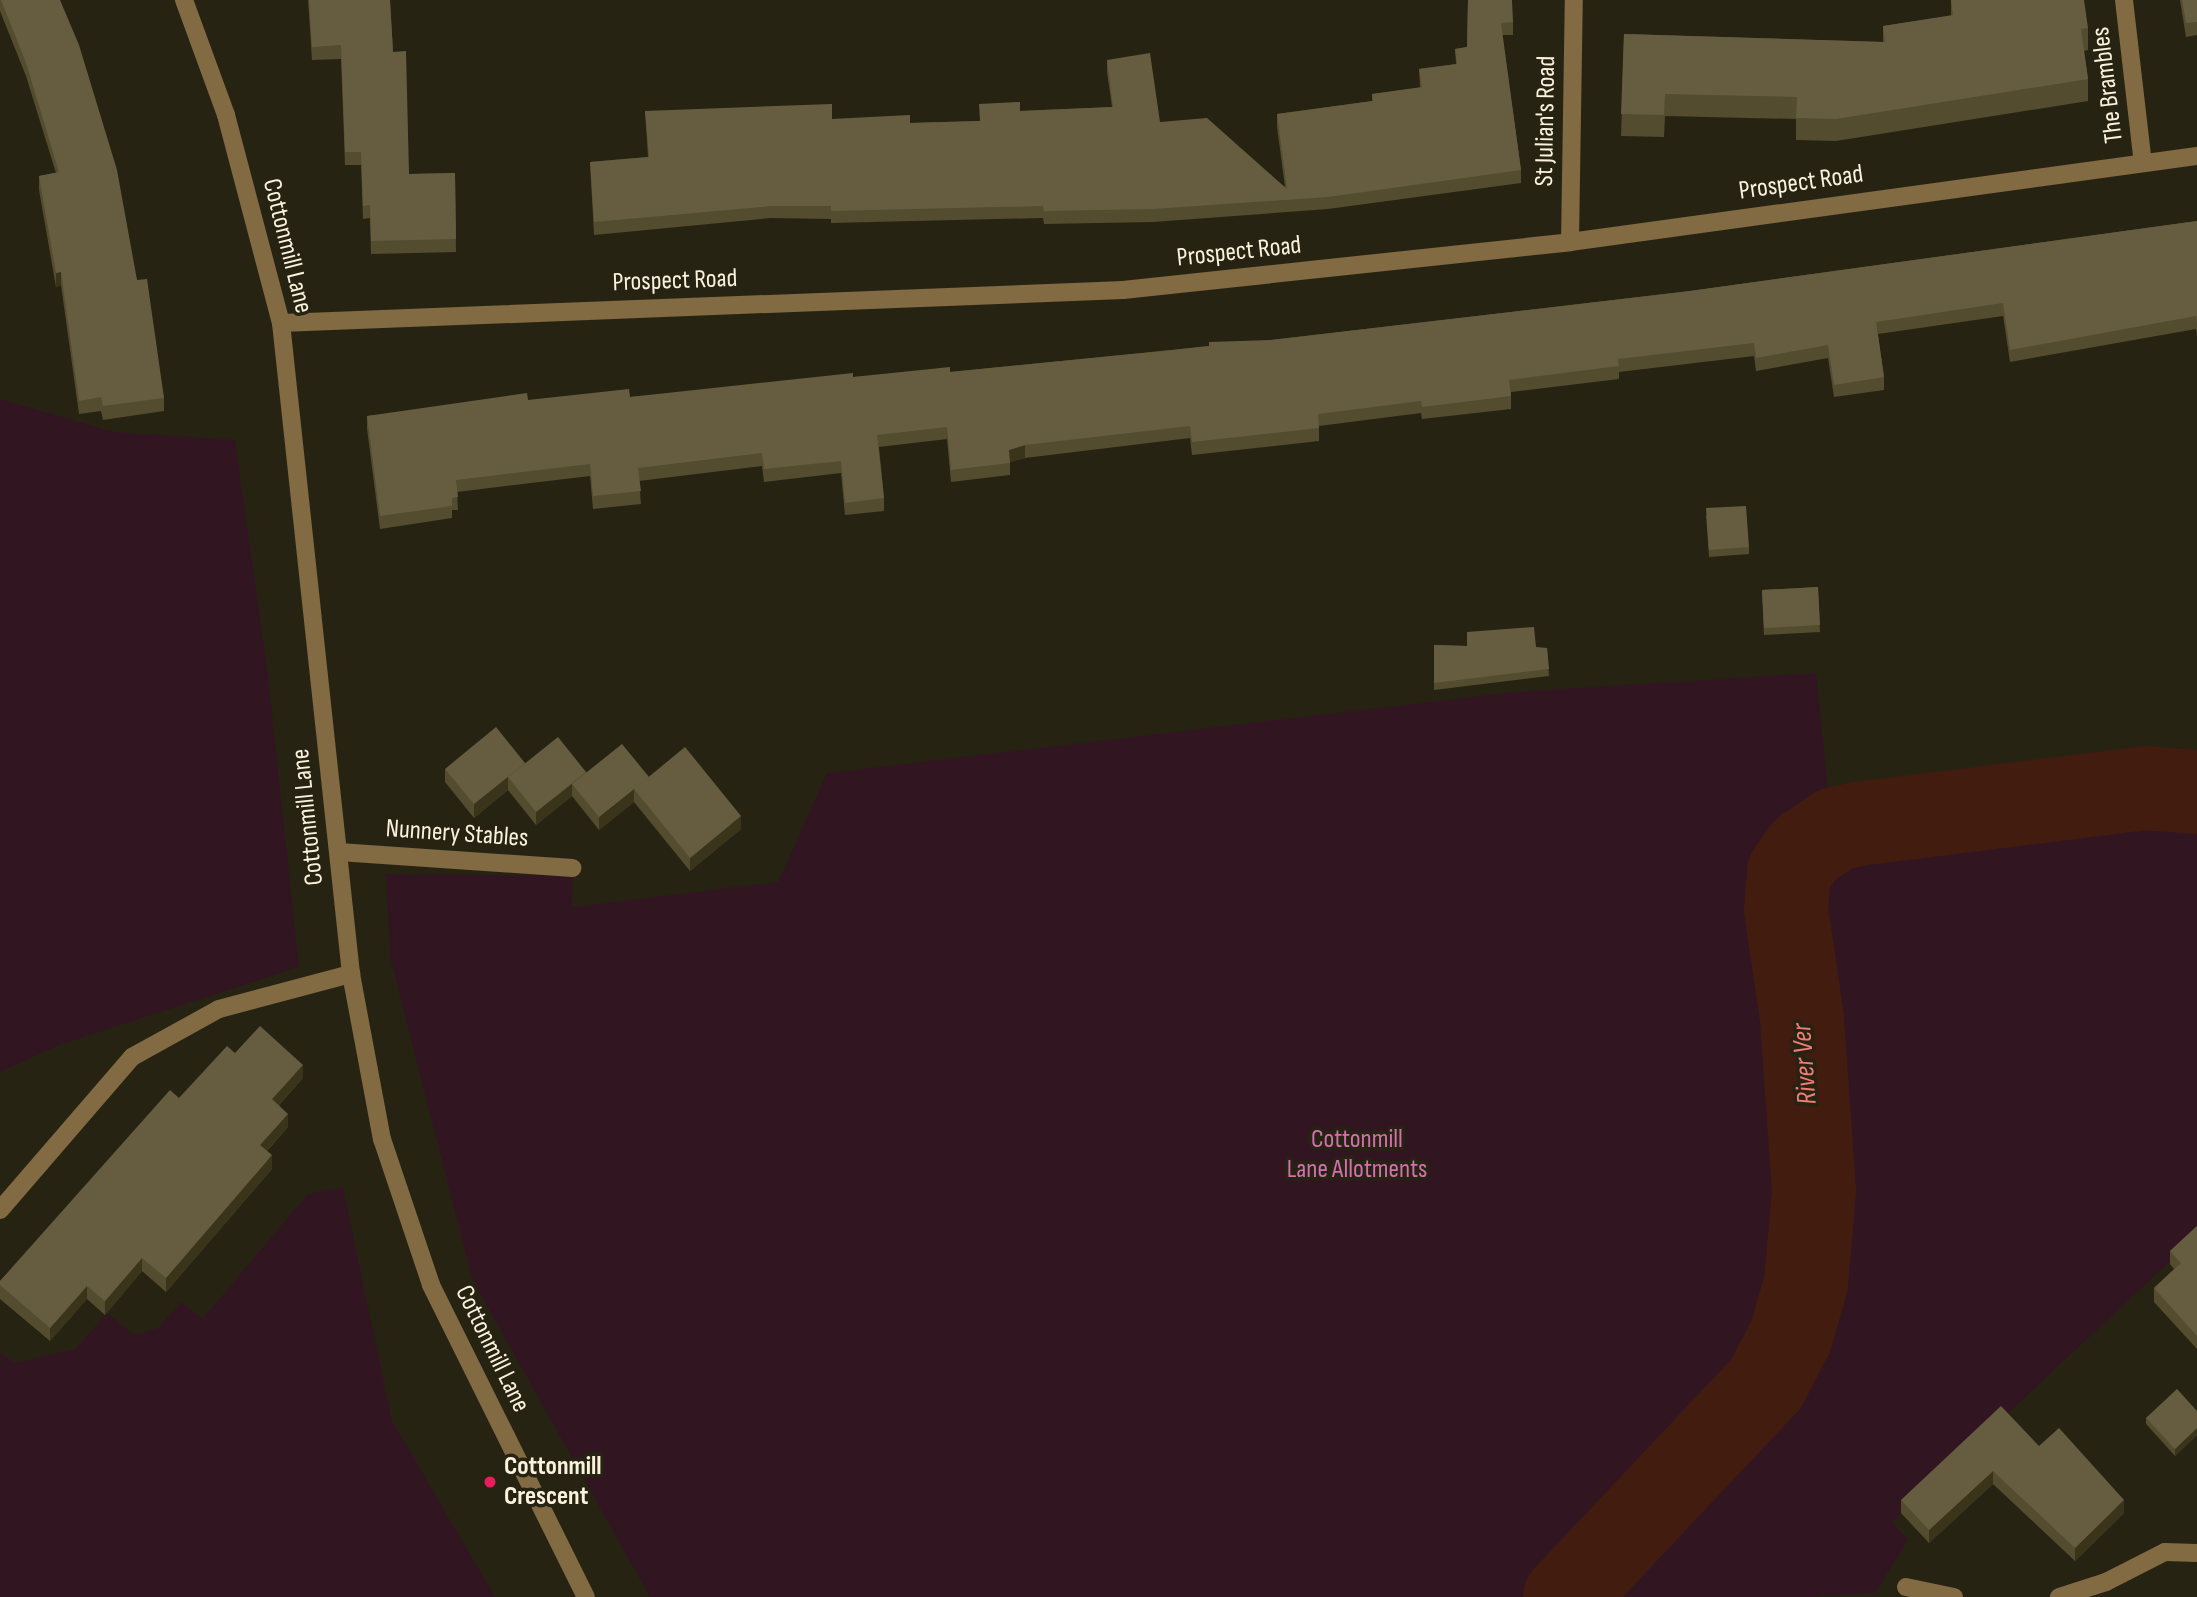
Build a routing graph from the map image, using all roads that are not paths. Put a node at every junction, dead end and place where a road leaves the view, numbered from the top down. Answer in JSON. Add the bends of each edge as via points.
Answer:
{"nodes":[{"id":1,"x":184,"y":0,"type":"edge"},
{"id":2,"x":1574,"y":0,"type":"edge"},
{"id":3,"x":2124,"y":0,"type":"edge"},
{"id":4,"x":2197,"y":156,"type":"edge"},
{"id":5,"x":2143,"y":163,"type":"junction"},
{"id":6,"x":1570,"y":242,"type":"junction"},
{"id":7,"x":281,"y":323,"type":"junction"},
{"id":8,"x":339,"y":852,"type":"junction"},
{"id":9,"x":572,"y":867,"type":"dead end"},
{"id":10,"x":351,"y":974,"type":"junction"},
{"id":11,"x":0,"y":1210,"type":"edge"},
{"id":12,"x":2197,"y":1553,"type":"edge"},
{"id":13,"x":1906,"y":1587,"type":"dead end"},
{"id":14,"x":2109,"y":1590,"type":"edge"},
{"id":15,"x":586,"y":1597,"type":"edge"},
{"id":16,"x":1954,"y":1597,"type":"edge"},
{"id":17,"x":2059,"y":1597,"type":"edge"}],
"edges":[{"from":1,"to":7,"type":"street","name":"Cottonmill Lane","via":[[226,115]]},
{"from":2,"to":6,"type":"street","name":"St Julian's Road"},
{"from":3,"to":5,"type":"street","name":"The Brambles"},
{"from":4,"to":5,"type":"street","name":"Prospect Road"},
{"from":5,"to":6,"type":"street","name":"Prospect Road"},
{"from":6,"to":7,"type":"street","name":"Prospect Road","via":[[1123,290]]},
{"from":7,"to":8,"type":"street","name":"Cottonmill Lane"},
{"from":8,"to":9,"type":"street","name":"Nunnery Stables"},
{"from":8,"to":10,"type":"street","name":"Cottonmill Lane"},
{"from":10,"to":11,"type":"street","via":[[219,1009],[132,1058]]},
{"from":10,"to":15,"type":"street","name":"Cottonmill Lane","via":[[382,1139],[431,1285]]},
{"from":12,"to":14,"type":"street","via":[[2165,1552]]},
{"from":13,"to":16,"type":"street"},
{"from":14,"to":17,"type":"street"}]}
